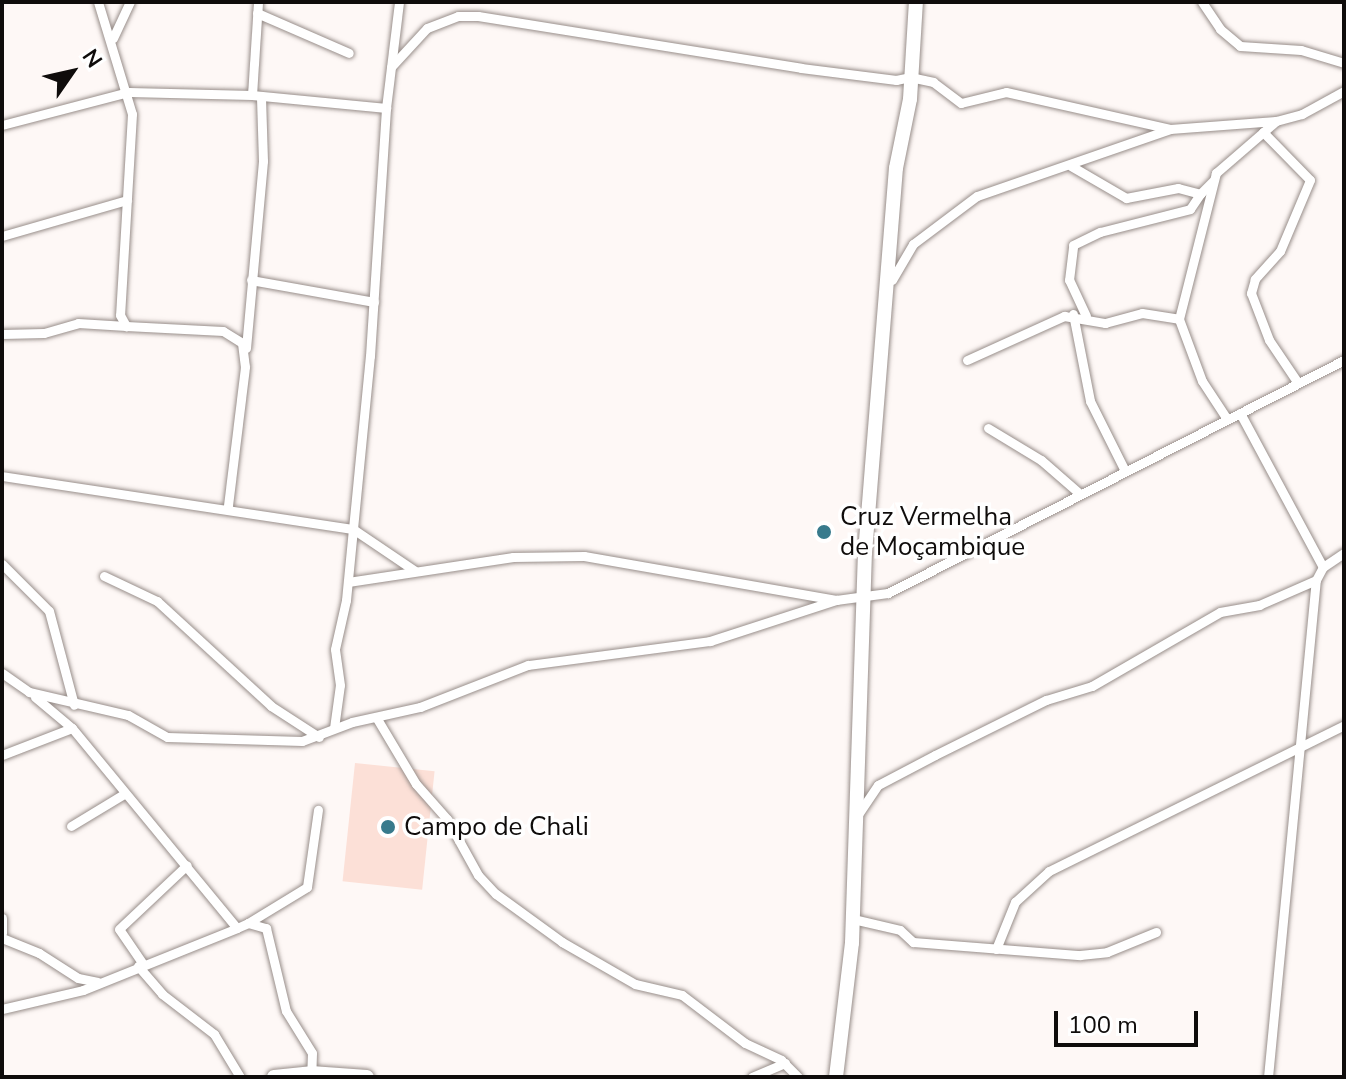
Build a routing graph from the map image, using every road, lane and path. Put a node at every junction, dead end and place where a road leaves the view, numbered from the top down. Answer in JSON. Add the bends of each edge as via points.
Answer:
{"nodes":[{"id":1,"x":98,"y":2,"type":"edge"},
{"id":2,"x":130,"y":2,"type":"edge"},
{"id":3,"x":399,"y":2,"type":"edge"},
{"id":4,"x":916,"y":2,"type":"edge"},
{"id":5,"x":1202,"y":2,"type":"edge"},
{"id":6,"x":258,"y":7,"type":"edge"},
{"id":7,"x":113,"y":38,"type":"junction"},
{"id":8,"x":349,"y":53,"type":"dead end"},
{"id":9,"x":1344,"y":63,"type":"edge"},
{"id":10,"x":391,"y":67,"type":"junction"},
{"id":11,"x":122,"y":74,"type":"junction"},
{"id":12,"x":910,"y":77,"type":"junction"},
{"id":13,"x":1344,"y":91,"type":"edge"},
{"id":14,"x":129,"y":92,"type":"junction"},
{"id":15,"x":257,"y":96,"type":"junction"},
{"id":16,"x":109,"y":97,"type":"junction"},
{"id":17,"x":386,"y":108,"type":"junction"},
{"id":18,"x":1276,"y":121,"type":"junction"},
{"id":19,"x":2,"y":125,"type":"edge"},
{"id":20,"x":1170,"y":129,"type":"junction"},
{"id":21,"x":1263,"y":132,"type":"junction"},
{"id":22,"x":1071,"y":166,"type":"junction"},
{"id":23,"x":1213,"y":181,"type":"junction"},
{"id":24,"x":1200,"y":194,"type":"junction"},
{"id":25,"x":127,"y":200,"type":"junction"},
{"id":26,"x":2,"y":236,"type":"edge"},
{"id":27,"x":251,"y":280,"type":"junction"},
{"id":28,"x":888,"y":291,"type":"junction"},
{"id":29,"x":374,"y":302,"type":"junction"},
{"id":30,"x":1073,"y":314,"type":"junction"},
{"id":31,"x":1086,"y":316,"type":"junction"},
{"id":32,"x":1179,"y":319,"type":"junction"},
{"id":33,"x":126,"y":326,"type":"junction"},
{"id":34,"x":2,"y":334,"type":"edge"},
{"id":35,"x":245,"y":350,"type":"junction"},
{"id":36,"x":967,"y":360,"type":"dead end"},
{"id":37,"x":1344,"y":360,"type":"edge"},
{"id":38,"x":1298,"y":383,"type":"junction"},
{"id":39,"x":1240,"y":413,"type":"junction"},
{"id":40,"x":1227,"y":419,"type":"junction"},
{"id":41,"x":988,"y":428,"type":"dead end"},
{"id":42,"x":1125,"y":471,"type":"junction"},
{"id":43,"x":2,"y":476,"type":"edge"},
{"id":44,"x":1080,"y":494,"type":"junction"},
{"id":45,"x":228,"y":506,"type":"junction"},
{"id":46,"x":353,"y":529,"type":"junction"},
{"id":47,"x":1344,"y":553,"type":"edge"},
{"id":48,"x":2,"y":564,"type":"edge"},
{"id":49,"x":1323,"y":567,"type":"junction"},
{"id":50,"x":418,"y":572,"type":"junction"},
{"id":51,"x":104,"y":576,"type":"dead end"},
{"id":52,"x":1316,"y":580,"type":"junction"},
{"id":53,"x":348,"y":582,"type":"junction"},
{"id":54,"x":863,"y":596,"type":"junction"},
{"id":55,"x":836,"y":600,"type":"junction"},
{"id":56,"x":2,"y":673,"type":"edge"},
{"id":57,"x":29,"y":692,"type":"junction"},
{"id":58,"x":74,"y":705,"type":"junction"},
{"id":59,"x":376,"y":717,"type":"junction"},
{"id":60,"x":1344,"y":725,"type":"edge"},
{"id":61,"x":72,"y":728,"type":"junction"},
{"id":62,"x":334,"y":728,"type":"junction"},
{"id":63,"x":319,"y":737,"type":"junction"},
{"id":64,"x":1303,"y":745,"type":"junction"},
{"id":65,"x":2,"y":755,"type":"edge"},
{"id":66,"x":124,"y":794,"type":"junction"},
{"id":67,"x":318,"y":810,"type":"dead end"},
{"id":68,"x":857,"y":816,"type":"junction"},
{"id":69,"x":71,"y":826,"type":"dead end"},
{"id":70,"x":187,"y":865,"type":"junction"},
{"id":71,"x":2,"y":918,"type":"edge"},
{"id":72,"x":853,"y":919,"type":"junction"},
{"id":73,"x":248,"y":923,"type":"junction"},
{"id":74,"x":237,"y":928,"type":"junction"},
{"id":75,"x":1156,"y":932,"type":"dead end"},
{"id":76,"x":2,"y":936,"type":"edge"},
{"id":77,"x":996,"y":949,"type":"junction"},
{"id":78,"x":140,"y":965,"type":"junction"},
{"id":79,"x":98,"y":982,"type":"junction"},
{"id":80,"x":2,"y":1009,"type":"edge"},
{"id":81,"x":785,"y":1063,"type":"junction"},
{"id":82,"x":311,"y":1075,"type":"edge"},
{"id":83,"x":240,"y":1077,"type":"edge"},
{"id":84,"x":274,"y":1077,"type":"edge"},
{"id":85,"x":367,"y":1077,"type":"edge"},
{"id":86,"x":752,"y":1077,"type":"edge"},
{"id":87,"x":798,"y":1077,"type":"edge"},
{"id":88,"x":836,"y":1077,"type":"edge"},
{"id":89,"x":1268,"y":1077,"type":"edge"}],
"edges":[{"from":1,"to":7,"type":"street"},
{"from":2,"to":7,"type":"street"},
{"from":3,"to":10,"type":"street"},
{"from":4,"to":12,"type":"street"},
{"from":5,"to":9,"type":"street","via":[[1220,29],[1240,46],[1301,50]]},
{"from":6,"to":8,"type":"street"},
{"from":6,"to":15,"type":"street"},
{"from":7,"to":11,"type":"street"},
{"from":10,"to":12,"type":"street","via":[[416,36],[458,16],[801,68],[896,80]]},
{"from":10,"to":17,"type":"street"},
{"from":11,"to":14,"type":"street"},
{"from":11,"to":16,"type":"street"},
{"from":12,"to":20,"type":"street","via":[[933,82],[961,103],[1006,92]]},
{"from":12,"to":28,"type":"street","via":[[896,168]]},
{"from":13,"to":18,"type":"street","via":[[1302,114]]},
{"from":14,"to":15,"type":"street"},
{"from":14,"to":16,"type":"street"},
{"from":14,"to":25,"type":"street"},
{"from":15,"to":17,"type":"street"},
{"from":15,"to":27,"type":"street","via":[[263,161]]},
{"from":16,"to":19,"type":"street"},
{"from":17,"to":29,"type":"street"},
{"from":18,"to":20,"type":"street"},
{"from":18,"to":21,"type":"street"},
{"from":20,"to":22,"type":"street"},
{"from":21,"to":23,"type":"street"},
{"from":21,"to":38,"type":"street","via":[[1310,180],[1280,251],[1255,279],[1251,293],[1269,340]]},
{"from":22,"to":24,"type":"street","via":[[1126,198],[1178,188]]},
{"from":22,"to":28,"type":"street","via":[[965,203],[913,244]]},
{"from":23,"to":24,"type":"street"},
{"from":23,"to":32,"type":"street"},
{"from":24,"to":31,"type":"street","via":[[1190,209],[1076,242],[1069,256],[1069,280]]},
{"from":25,"to":26,"type":"street"},
{"from":25,"to":33,"type":"street","via":[[120,315]]},
{"from":27,"to":29,"type":"street"},
{"from":27,"to":35,"type":"street"},
{"from":28,"to":54,"type":"street"},
{"from":29,"to":46,"type":"street"},
{"from":30,"to":31,"type":"street"},
{"from":30,"to":36,"type":"street"},
{"from":30,"to":42,"type":"street","via":[[1090,401]]},
{"from":31,"to":32,"type":"street","via":[[1105,323],[1142,313]]},
{"from":32,"to":40,"type":"street","via":[[1202,381]]},
{"from":33,"to":34,"type":"street","via":[[78,323],[44,333]]},
{"from":33,"to":35,"type":"street","via":[[223,331],[237,337]]},
{"from":35,"to":45,"type":"street"},
{"from":37,"to":38,"type":"street"},
{"from":38,"to":39,"type":"street"},
{"from":39,"to":40,"type":"street"},
{"from":39,"to":49,"type":"street"},
{"from":40,"to":42,"type":"street"},
{"from":41,"to":44,"type":"street","via":[[1041,460]]},
{"from":42,"to":44,"type":"street"},
{"from":43,"to":45,"type":"street"},
{"from":44,"to":54,"type":"street","via":[[891,592]]},
{"from":45,"to":46,"type":"street"},
{"from":46,"to":50,"type":"street"},
{"from":46,"to":53,"type":"street"},
{"from":47,"to":49,"type":"street"},
{"from":48,"to":58,"type":"street","via":[[49,611]]},
{"from":49,"to":52,"type":"street"},
{"from":50,"to":53,"type":"street"},
{"from":50,"to":55,"type":"street","via":[[523,556],[584,556]]},
{"from":51,"to":63,"type":"street","via":[[157,601],[271,706]]},
{"from":52,"to":64,"type":"street"},
{"from":52,"to":68,"type":"street","via":[[1259,605],[1220,612],[1092,686],[1046,700],[935,755],[878,785]]},
{"from":53,"to":62,"type":"street","via":[[335,649],[340,685]]},
{"from":54,"to":55,"type":"street"},
{"from":54,"to":68,"type":"street"},
{"from":55,"to":59,"type":"street","via":[[725,638],[528,665],[420,707]]},
{"from":56,"to":57,"type":"street"},
{"from":57,"to":58,"type":"street"},
{"from":57,"to":61,"type":"street"},
{"from":58,"to":63,"type":"street","via":[[128,715],[178,740],[266,743]]},
{"from":59,"to":62,"type":"street"},
{"from":59,"to":81,"type":"street","via":[[416,784],[447,819],[478,875],[496,894],[562,942],[635,984],[682,995],[745,1043]]},
{"from":60,"to":64,"type":"street"},
{"from":61,"to":65,"type":"street"},
{"from":61,"to":66,"type":"street"},
{"from":62,"to":63,"type":"street"},
{"from":64,"to":77,"type":"street","via":[[1049,871],[1015,902]]},
{"from":64,"to":89,"type":"street"},
{"from":66,"to":69,"type":"street"},
{"from":66,"to":70,"type":"street"},
{"from":67,"to":73,"type":"street","via":[[307,887]]},
{"from":68,"to":72,"type":"street"},
{"from":70,"to":74,"type":"street"},
{"from":70,"to":78,"type":"street","via":[[119,929]]},
{"from":71,"to":76,"type":"street"},
{"from":72,"to":77,"type":"street","via":[[900,930],[913,942]]},
{"from":72,"to":88,"type":"street"},
{"from":73,"to":74,"type":"street"},
{"from":73,"to":82,"type":"street","via":[[266,928],[270,936],[286,1011],[312,1053]]},
{"from":74,"to":78,"type":"street"},
{"from":75,"to":77,"type":"street","via":[[1095,955]]},
{"from":76,"to":79,"type":"street","via":[[78,978]]},
{"from":78,"to":79,"type":"street"},
{"from":78,"to":83,"type":"street","via":[[162,994],[214,1034]]},
{"from":79,"to":80,"type":"street"},
{"from":81,"to":86,"type":"street"},
{"from":81,"to":87,"type":"street"},
{"from":82,"to":84,"type":"street"},
{"from":82,"to":85,"type":"street"}]}
